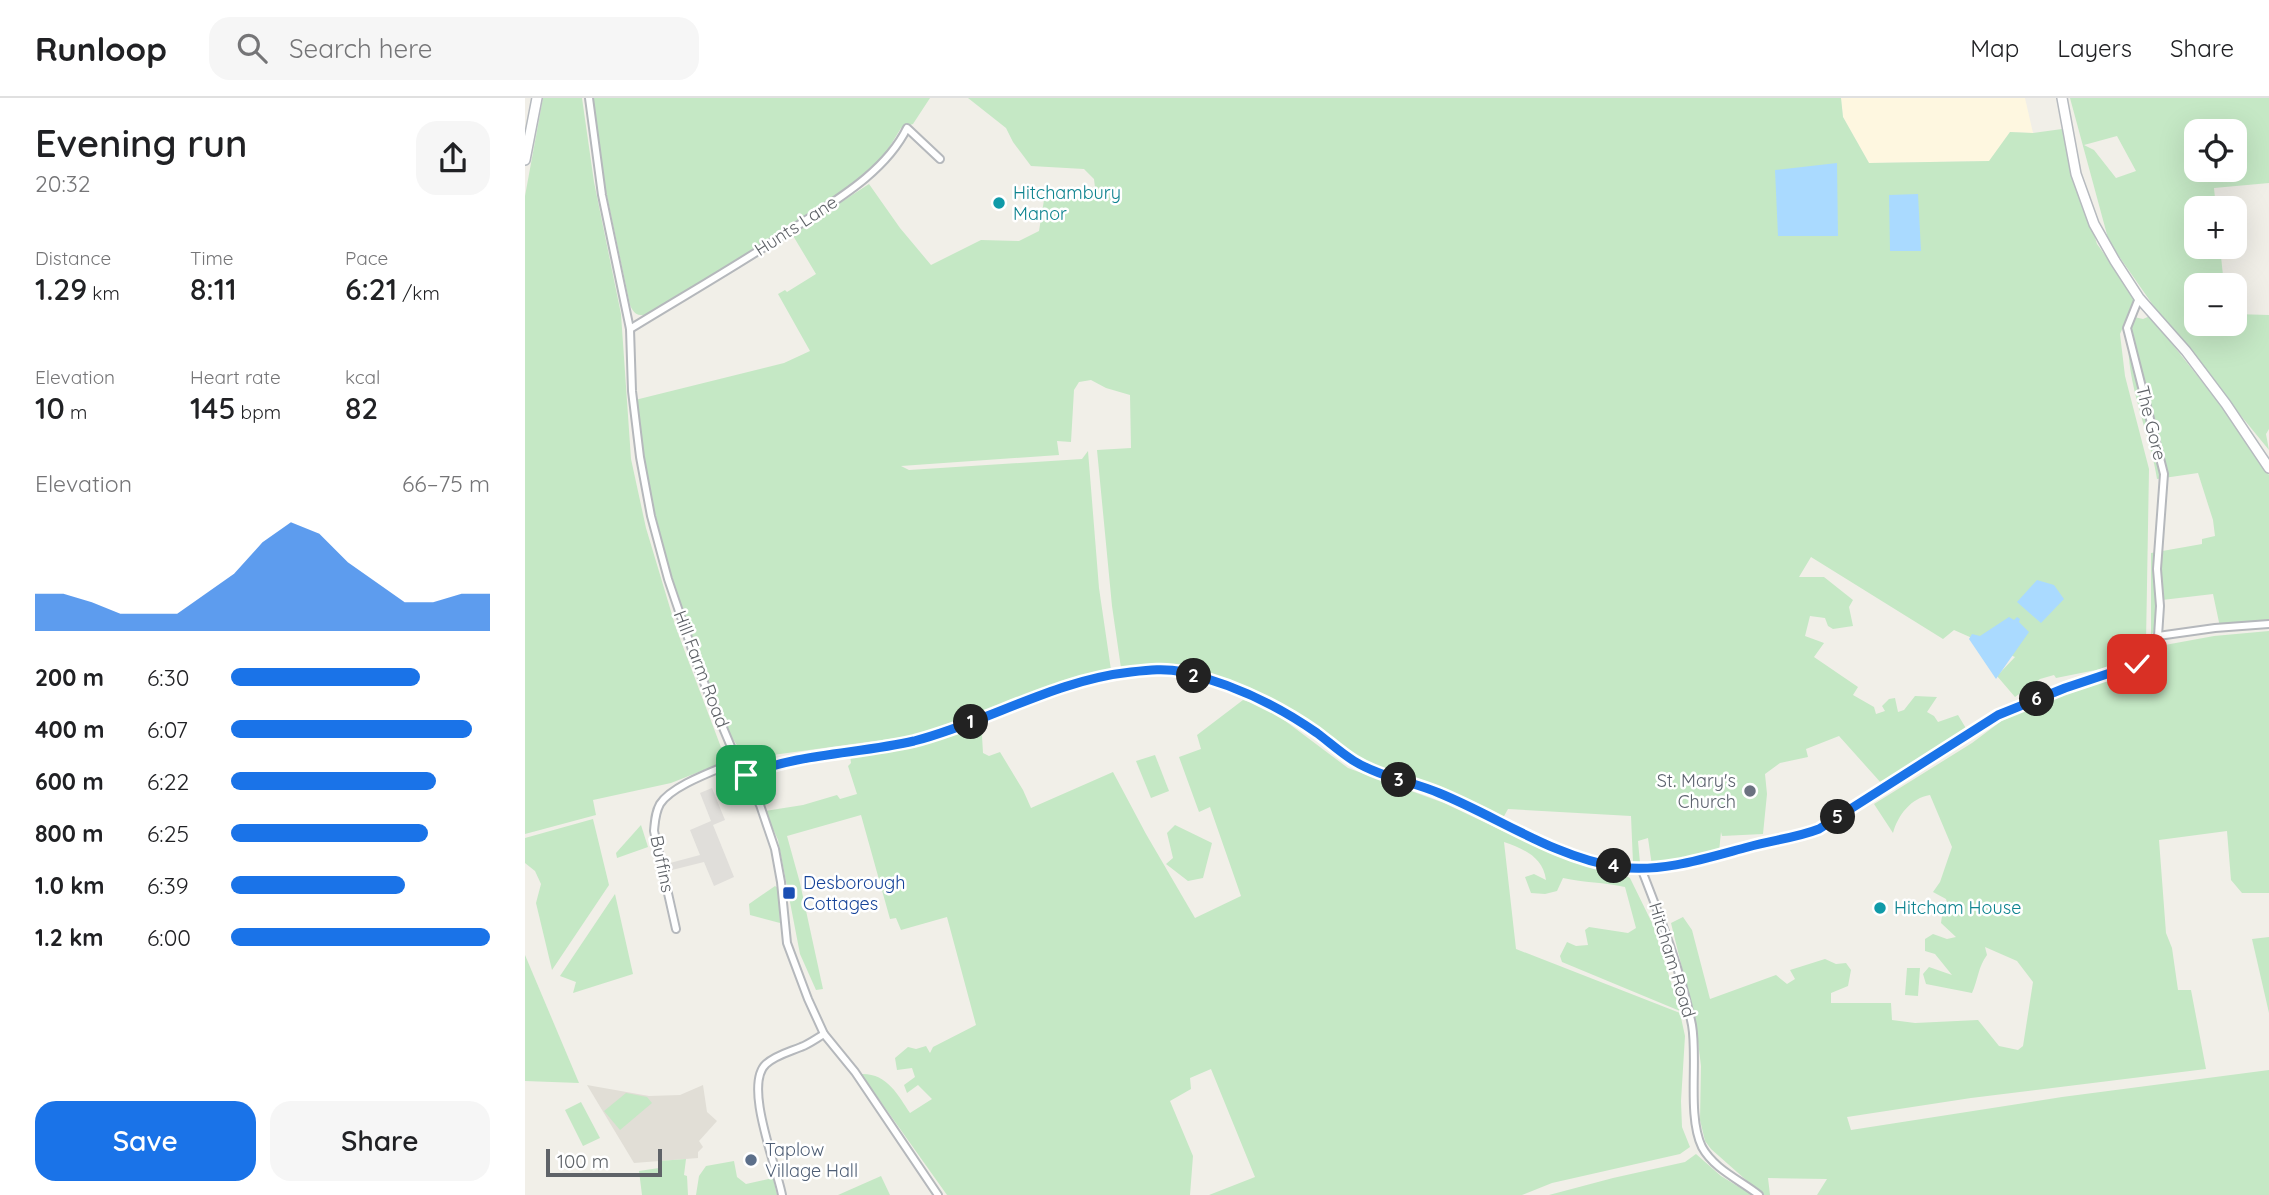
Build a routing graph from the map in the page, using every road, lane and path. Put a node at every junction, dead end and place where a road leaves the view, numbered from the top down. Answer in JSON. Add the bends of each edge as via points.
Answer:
{"nodes":[{"id":1,"x":537,"y":98,"type":"edge"},
{"id":2,"x":589,"y":98,"type":"edge"},
{"id":3,"x":2062,"y":98,"type":"edge"},
{"id":4,"x":940,"y":159,"type":"dead end"},
{"id":5,"x":525,"y":160,"type":"edge"},
{"id":6,"x":2139,"y":298,"type":"junction"},
{"id":7,"x":630,"y":329,"type":"junction"},
{"id":8,"x":2269,"y":468,"type":"edge"},
{"id":9,"x":2269,"y":624,"type":"edge"},
{"id":10,"x":2158,"y":636,"type":"junction"},
{"id":11,"x":737,"y":761,"type":"junction"},
{"id":12,"x":746,"y":775,"type":"junction"},
{"id":13,"x":1641,"y":868,"type":"junction"},
{"id":14,"x":676,"y":929,"type":"dead end"},
{"id":15,"x":824,"y":1034,"type":"junction"},
{"id":16,"x":782,"y":1195,"type":"edge"},
{"id":17,"x":938,"y":1195,"type":"edge"},
{"id":18,"x":1759,"y":1195,"type":"edge"}],
"edges":[{"from":1,"to":5,"type":"street"},
{"from":2,"to":7,"type":"street","name":"Hill Farm Road","via":[[602,195]]},
{"from":3,"to":6,"type":"street","via":[[2076,174],[2094,224]]},
{"from":4,"to":7,"type":"street","name":"Hunts Lane","via":[[907,128],[858,186]]},
{"from":6,"to":8,"type":"street","via":[[2202,372]]},
{"from":6,"to":10,"type":"street","name":"The Gore","via":[[2127,328],[2164,474]]},
{"from":7,"to":11,"type":"street","name":"Hill Farm Road","via":[[632,391],[651,516],[699,673]]},
{"from":9,"to":10,"type":"street"},
{"from":10,"to":13,"type":"street","via":[[2137,664],[1998,715],[1819,829],[1698,861]]},
{"from":11,"to":12,"type":"street","name":"Hill Farm Road"},
{"from":11,"to":14,"type":"street","name":"Buffins","via":[[672,793],[655,816],[654,831]]},
{"from":12,"to":13,"type":"street","via":[[770,765],[940,734],[1109,674],[1171,670],[1216,682],[1271,705],[1378,773],[1439,792],[1588,859]]},
{"from":12,"to":15,"type":"street","name":"Hill Farm Road","via":[[775,849],[787,943]]},
{"from":13,"to":18,"type":"street","name":"Hitcham Road","via":[[1665,928],[1692,1027],[1696,1121],[1702,1147],[1723,1171]]},
{"from":15,"to":16,"type":"street","via":[[774,1058],[758,1077],[765,1131]]},
{"from":15,"to":17,"type":"street","name":"Hill Farm Road"}]}
